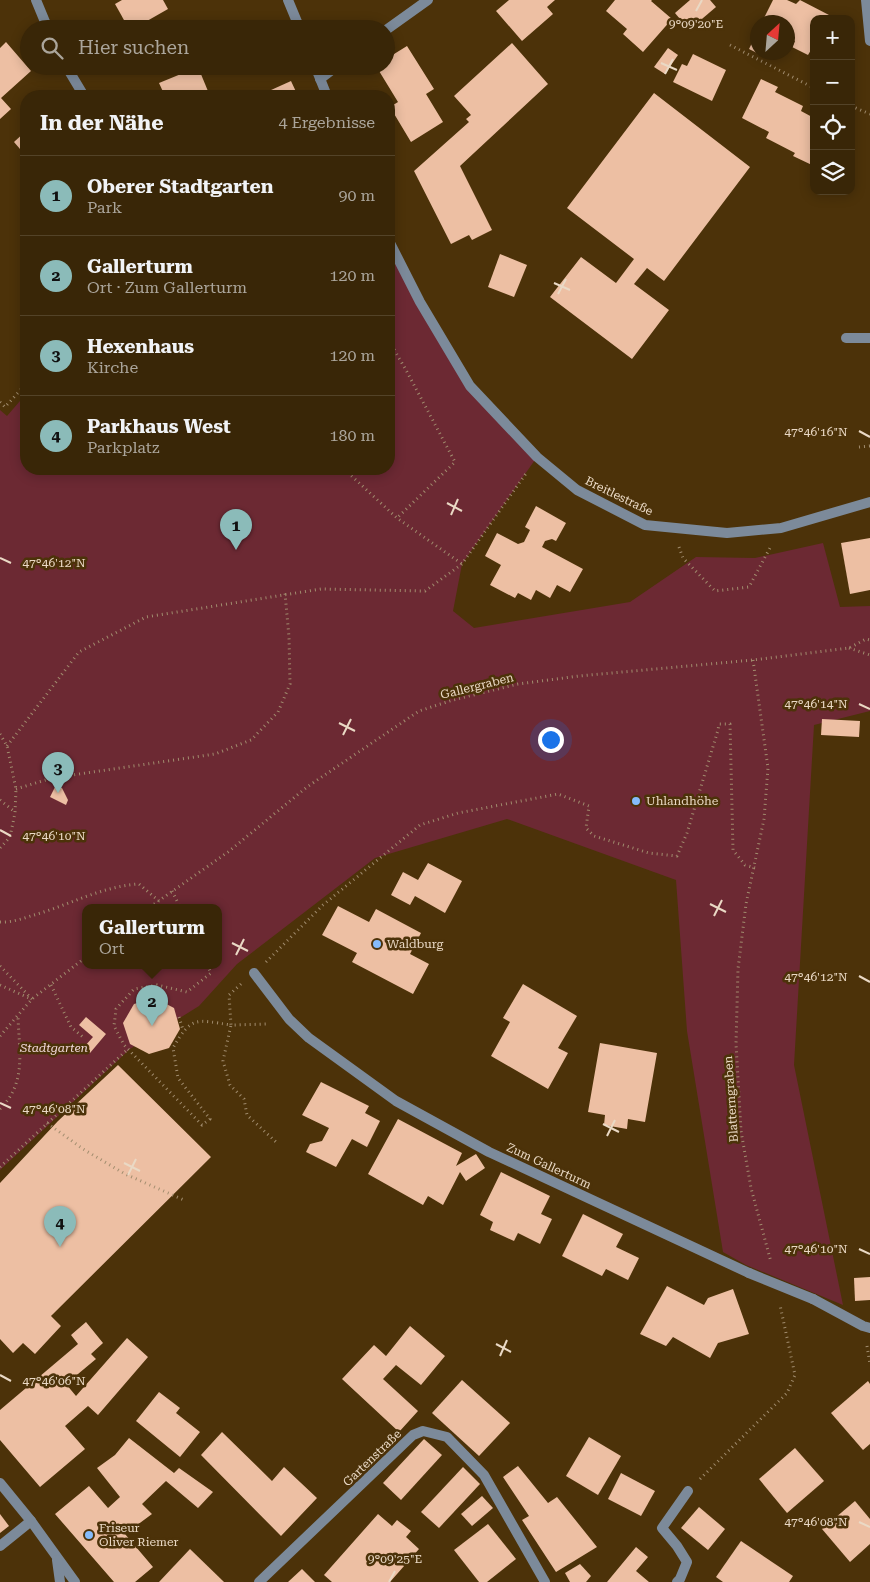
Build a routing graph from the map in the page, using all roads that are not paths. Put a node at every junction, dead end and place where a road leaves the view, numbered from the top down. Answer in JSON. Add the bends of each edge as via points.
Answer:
{"nodes":[{"id":1,"x":36,"y":0,"type":"edge"},
{"id":2,"x":288,"y":0,"type":"edge"},
{"id":3,"x":428,"y":0,"type":"edge"},
{"id":4,"x":866,"y":0,"type":"edge"},
{"id":5,"x":44,"y":20,"type":"edge"},
{"id":6,"x":296,"y":20,"type":"edge"},
{"id":7,"x":395,"y":24,"type":"edge"},
{"id":8,"x":870,"y":41,"type":"edge"},
{"id":9,"x":71,"y":75,"type":"edge"},
{"id":10,"x":318,"y":75,"type":"edge"},
{"id":11,"x":325,"y":75,"type":"edge"},
{"id":12,"x":320,"y":79,"type":"junction"},
{"id":13,"x":80,"y":90,"type":"edge"},
{"id":14,"x":325,"y":90,"type":"edge"},
{"id":15,"x":395,"y":253,"type":"edge"},
{"id":16,"x":846,"y":338,"type":"dead end"},
{"id":17,"x":870,"y":338,"type":"edge"},
{"id":18,"x":870,"y":502,"type":"edge"},
{"id":19,"x":254,"y":973,"type":"road end"},
{"id":20,"x":870,"y":1328,"type":"edge"},
{"id":21,"x":0,"y":1483,"type":"edge"},
{"id":22,"x":688,"y":1491,"type":"road end"},
{"id":23,"x":30,"y":1521,"type":"junction"},
{"id":24,"x":0,"y":1546,"type":"edge"},
{"id":25,"x":57,"y":1559,"type":"junction"},
{"id":26,"x":60,"y":1582,"type":"edge"},
{"id":27,"x":75,"y":1582,"type":"edge"},
{"id":28,"x":259,"y":1582,"type":"edge"},
{"id":29,"x":545,"y":1582,"type":"edge"},
{"id":30,"x":677,"y":1582,"type":"edge"}],
"edges":[{"from":1,"to":5,"type":"street"},
{"from":2,"to":6,"type":"street"},
{"from":3,"to":7,"type":"street"},
{"from":4,"to":8,"type":"street"},
{"from":9,"to":13,"type":"street"},
{"from":10,"to":12,"type":"street"},
{"from":11,"to":12,"type":"street"},
{"from":12,"to":14,"type":"street"},
{"from":15,"to":18,"type":"street","name":"Breitlestraße","via":[[470,386],[537,457],[577,490],[645,525],[727,532],[781,528]]},
{"from":16,"to":17,"type":"street"},
{"from":19,"to":20,"type":"street","name":"Zum Gallerturm","bridge":true,"via":[[289,1019],[309,1038],[396,1101],[489,1152]]},
{"from":21,"to":23,"type":"street"},
{"from":22,"to":30,"type":"street","via":[[662,1528],[687,1562]]},
{"from":23,"to":24,"type":"street"},
{"from":23,"to":25,"type":"street"},
{"from":25,"to":26,"type":"street"},
{"from":25,"to":27,"type":"street"},
{"from":28,"to":29,"type":"street","name":"Gartenstraße","via":[[413,1435],[423,1431],[447,1437],[484,1475]]}]}
